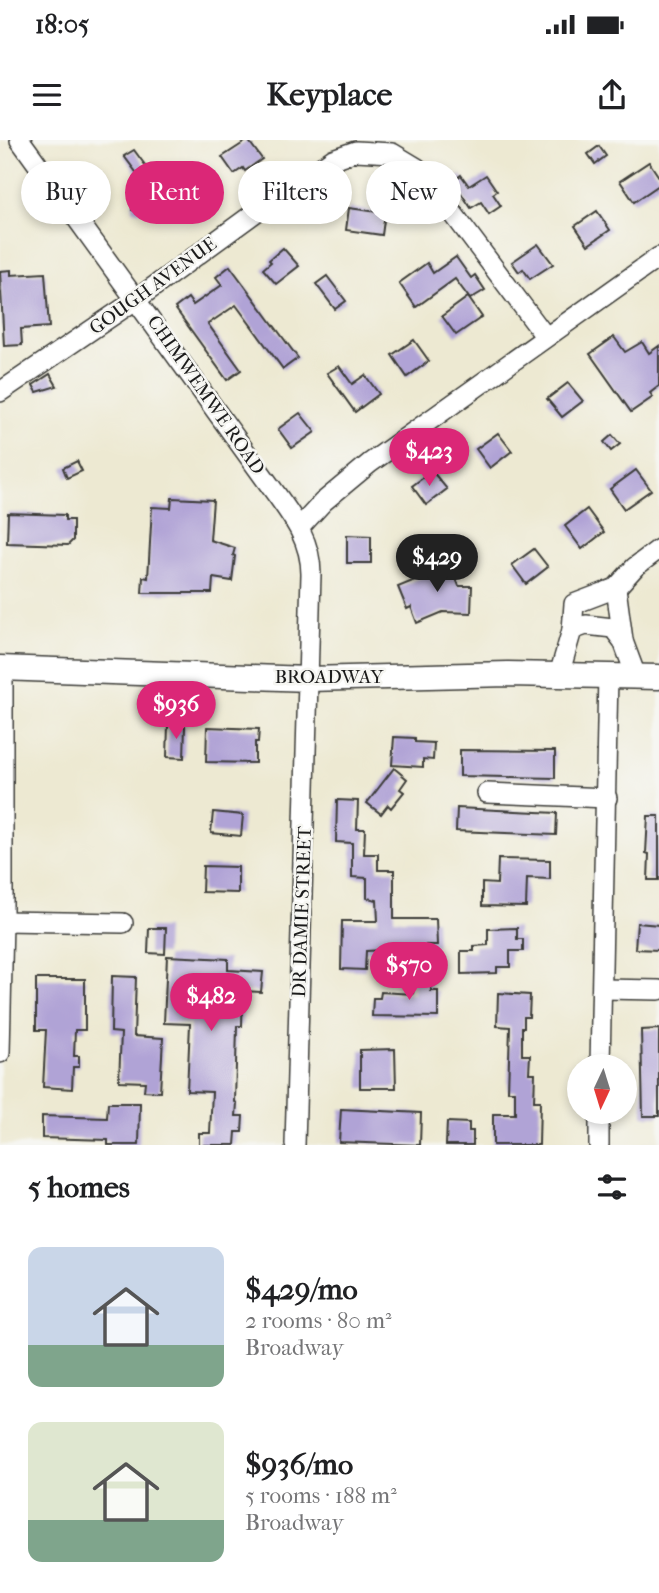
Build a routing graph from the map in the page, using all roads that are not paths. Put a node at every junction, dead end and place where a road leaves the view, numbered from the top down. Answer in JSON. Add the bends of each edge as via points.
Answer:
{"nodes":[{"id":1,"x":20,"y":140,"type":"edge"},
{"id":2,"x":659,"y":257,"type":"edge"},
{"id":3,"x":137,"y":299,"type":"junction"},
{"id":4,"x":545,"y":336,"type":"junction"},
{"id":5,"x":0,"y":392,"type":"edge"},
{"id":6,"x":299,"y":527,"type":"junction"},
{"id":7,"x":659,"y":549,"type":"edge"},
{"id":8,"x":616,"y":588,"type":"junction"},
{"id":9,"x":572,"y":630,"type":"junction"},
{"id":10,"x":623,"y":641,"type":"junction"},
{"id":11,"x":2,"y":668,"type":"edge"},
{"id":12,"x":559,"y":675,"type":"junction"},
{"id":13,"x":608,"y":675,"type":"junction"},
{"id":14,"x":648,"y":676,"type":"edge"},
{"id":15,"x":308,"y":679,"type":"junction"},
{"id":16,"x":1,"y":693,"type":"edge"},
{"id":17,"x":487,"y":793,"type":"dead end"},
{"id":18,"x":607,"y":798,"type":"junction"},
{"id":19,"x":3,"y":921,"type":"junction"},
{"id":20,"x":123,"y":923,"type":"dead end"},
{"id":21,"x":601,"y":989,"type":"junction"},
{"id":22,"x":659,"y":990,"type":"edge"},
{"id":23,"x":0,"y":1053,"type":"edge"},
{"id":24,"x":600,"y":1054,"type":"edge"},
{"id":25,"x":599,"y":1124,"type":"edge"},
{"id":26,"x":295,"y":1145,"type":"edge"},
{"id":27,"x":598,"y":1145,"type":"edge"}],
"edges":[{"from":1,"to":3,"type":"street","name":"CHIMWEMWE ROAD"},
{"from":2,"to":4,"type":"street"},
{"from":3,"to":4,"type":"street","name":"GOUGH AVENUE","via":[[332,159],[356,151],[381,151],[405,159],[431,184]]},
{"from":3,"to":5,"type":"street","name":"GOUGH AVENUE"},
{"from":3,"to":6,"type":"street","name":"CHIMWEMWE ROAD"},
{"from":4,"to":6,"type":"street","via":[[370,463]]},
{"from":6,"to":15,"type":"street","name":"CHIMWEMWE ROAD","via":[[312,562]]},
{"from":7,"to":8,"type":"street"},
{"from":8,"to":9,"type":"street","via":[[574,604]]},
{"from":8,"to":10,"type":"street"},
{"from":9,"to":10,"type":"street","via":[[586,625],[613,628]]},
{"from":9,"to":12,"type":"street"},
{"from":10,"to":14,"type":"street"},
{"from":11,"to":15,"type":"main road","name":"BROADWAY"},
{"from":11,"to":16,"type":"street"},
{"from":12,"to":13,"type":"main road","name":"BROADWAY"},
{"from":12,"to":15,"type":"main road","name":"BROADWAY"},
{"from":13,"to":14,"type":"main road","name":"BROADWAY"},
{"from":13,"to":18,"type":"street"},
{"from":15,"to":26,"type":"street","name":"DR DAMIE STREET"},
{"from":16,"to":19,"type":"street"},
{"from":17,"to":18,"type":"street"},
{"from":18,"to":21,"type":"street"},
{"from":19,"to":20,"type":"street"},
{"from":19,"to":23,"type":"street"},
{"from":21,"to":22,"type":"street"},
{"from":21,"to":24,"type":"street"},
{"from":25,"to":27,"type":"street"}]}
